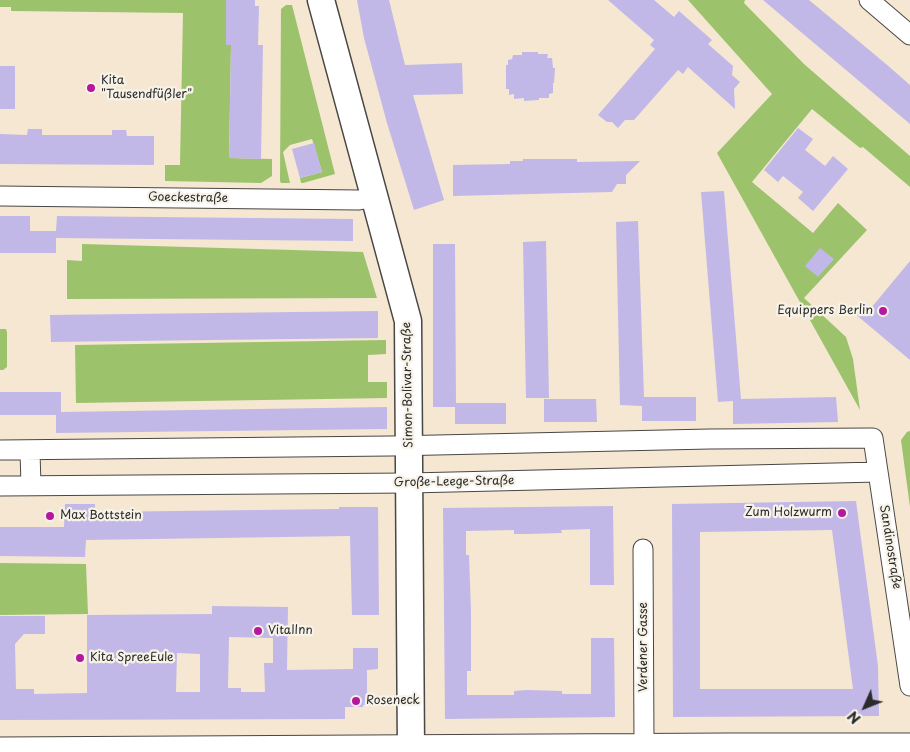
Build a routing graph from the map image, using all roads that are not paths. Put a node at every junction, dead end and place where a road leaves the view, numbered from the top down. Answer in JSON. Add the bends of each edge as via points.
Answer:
{"nodes":[{"id":1,"x":321,"y":0,"type":"edge"},
{"id":2,"x":869,"y":0,"type":"edge"},
{"id":3,"x":910,"y":36,"type":"edge"},
{"id":4,"x":0,"y":196,"type":"edge"},
{"id":5,"x":375,"y":197,"type":"junction"},
{"id":6,"x":410,"y":445,"type":"junction"},
{"id":7,"x":0,"y":450,"type":"edge"},
{"id":8,"x":30,"y":451,"type":"junction"},
{"id":9,"x":878,"y":472,"type":"junction"},
{"id":10,"x":410,"y":483,"type":"junction"},
{"id":11,"x":0,"y":486,"type":"edge"},
{"id":12,"x":31,"y":486,"type":"junction"},
{"id":13,"x":643,"y":549,"type":"dead end"},
{"id":14,"x":905,"y":606,"type":"edge"},
{"id":15,"x":910,"y":686,"type":"edge"},
{"id":16,"x":644,"y":744,"type":"junction"},
{"id":17,"x":910,"y":744,"type":"edge"},
{"id":18,"x":0,"y":747,"type":"edge"},
{"id":19,"x":411,"y":749,"type":"edge"}],
"edges":[{"from":1,"to":5,"type":"street","name":"Simon-Bolivar-Straße"},
{"from":2,"to":3,"type":"street"},
{"from":4,"to":5,"type":"street","name":"Goeckestraße","via":[[359,200]]},
{"from":5,"to":6,"type":"street","name":"Simon-Bolivar-Straße","via":[[408,321]]},
{"from":6,"to":8,"type":"street"},
{"from":6,"to":9,"type":"street","name":"Sandinostraße","via":[[873,438]]},
{"from":6,"to":10,"type":"street","name":"Simon-Bolivar-Straße"},
{"from":7,"to":8,"type":"street"},
{"from":8,"to":12,"type":"street"},
{"from":9,"to":10,"type":"street","name":"Große-Leege-Straße"},
{"from":9,"to":14,"type":"street","name":"Sandinostraße"},
{"from":10,"to":12,"type":"street","name":"Große-Leege-Straße"},
{"from":10,"to":19,"type":"street","name":"Simon-Bolivar-Straße"},
{"from":11,"to":12,"type":"street","name":"Große-Leege-Straße"},
{"from":13,"to":16,"type":"street","name":"Verdener Gasse"},
{"from":14,"to":15,"type":"street","name":"Sandinostraße"},
{"from":16,"to":17,"type":"street"},
{"from":16,"to":19,"type":"street"},
{"from":18,"to":19,"type":"street","via":[[258,745]]}]}
